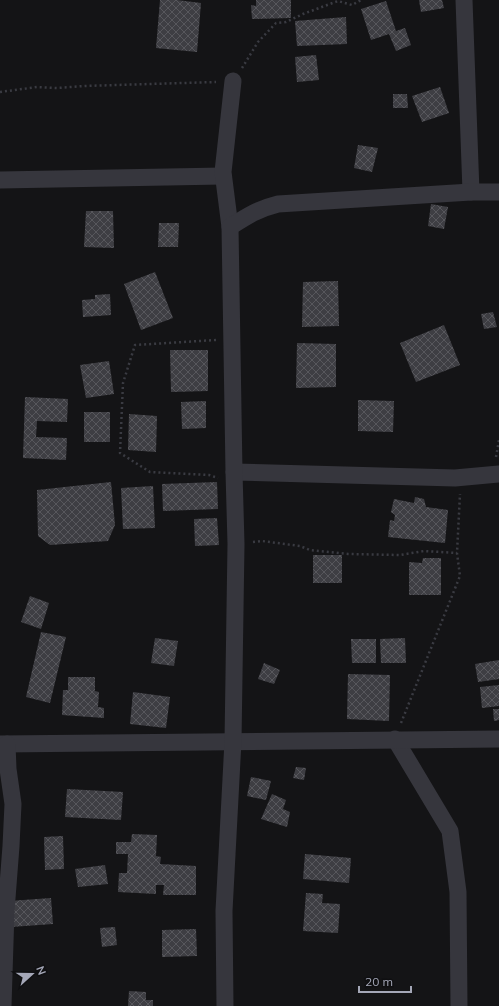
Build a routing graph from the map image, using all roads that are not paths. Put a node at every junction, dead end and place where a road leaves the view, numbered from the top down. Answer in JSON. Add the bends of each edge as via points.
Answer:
{"nodes":[{"id":1,"x":464,"y":0,"type":"edge"},
{"id":2,"x":233,"y":81,"type":"road end"},
{"id":3,"x":223,"y":176,"type":"junction"},
{"id":4,"x":0,"y":180,"type":"edge"},
{"id":5,"x":471,"y":192,"type":"junction"},
{"id":6,"x":499,"y":192,"type":"edge"},
{"id":7,"x":230,"y":227,"type":"junction"},
{"id":8,"x":499,"y":474,"type":"edge"},
{"id":9,"x":234,"y":478,"type":"junction"},
{"id":10,"x":395,"y":739,"type":"junction"},
{"id":11,"x":499,"y":739,"type":"edge"},
{"id":12,"x":233,"y":741,"type":"junction"},
{"id":13,"x":4,"y":744,"type":"edge"},
{"id":14,"x":2,"y":1006,"type":"edge"},
{"id":15,"x":226,"y":1006,"type":"edge"},
{"id":16,"x":459,"y":1006,"type":"edge"}],
"edges":[{"from":1,"to":5,"type":"street"},
{"from":2,"to":3,"type":"street"},
{"from":3,"to":4,"type":"street"},
{"from":3,"to":7,"type":"street"},
{"from":5,"to":6,"type":"street"},
{"from":5,"to":7,"type":"street","via":[[278,204],[254,212]]},
{"from":7,"to":9,"type":"street"},
{"from":8,"to":9,"type":"street","via":[[461,477]]},
{"from":9,"to":12,"type":"street","via":[[236,544]]},
{"from":10,"to":11,"type":"street"},
{"from":10,"to":12,"type":"street"},
{"from":10,"to":16,"type":"street","via":[[450,831],[458,892]]},
{"from":12,"to":13,"type":"street"},
{"from":12,"to":15,"type":"street","via":[[224,911]]},
{"from":13,"to":14,"type":"street","via":[[12,804]]}]}
